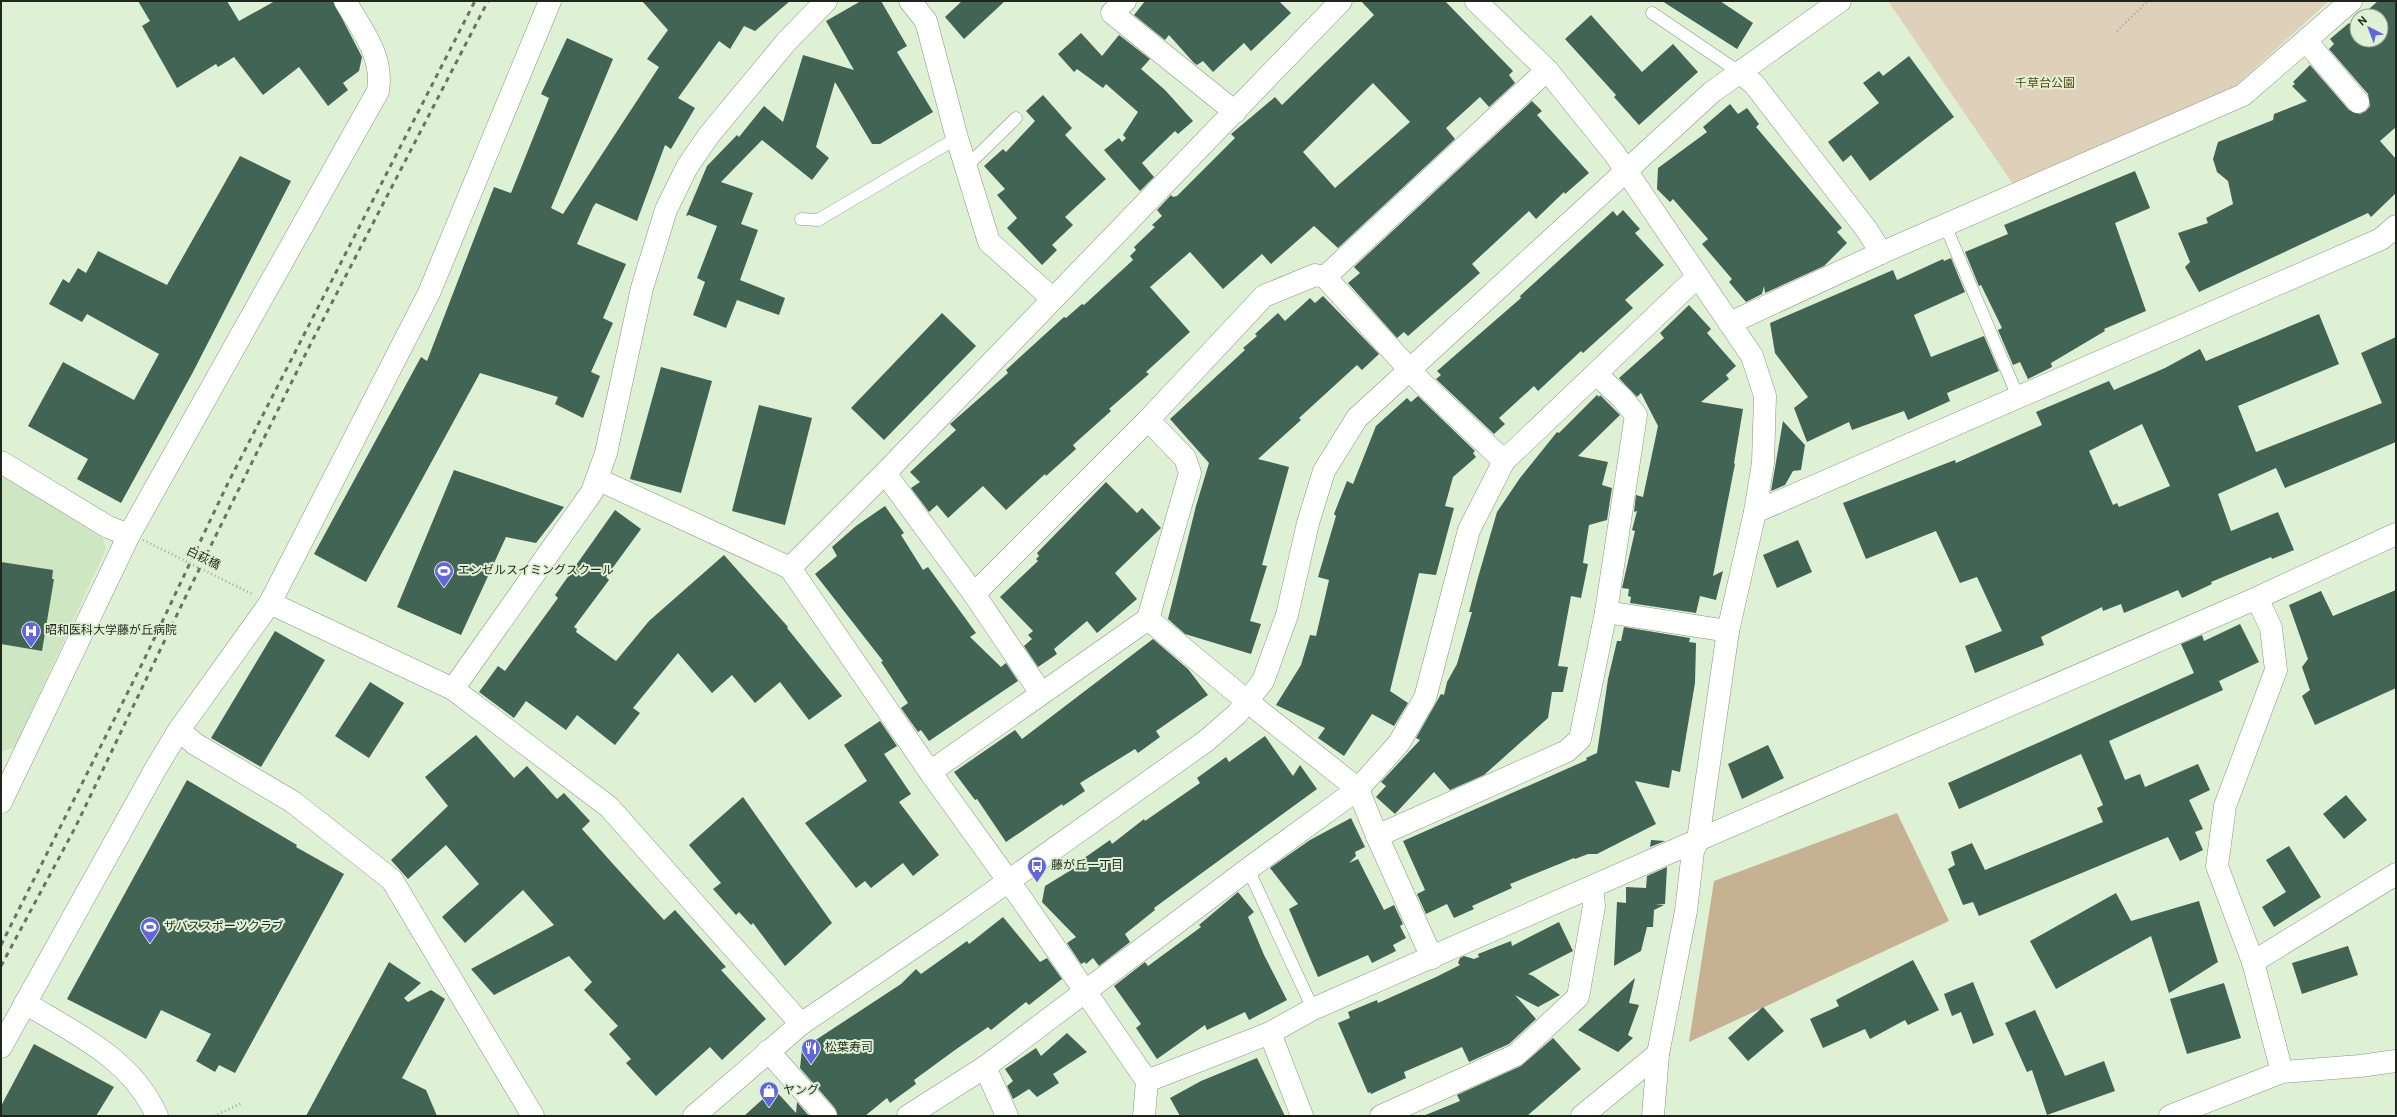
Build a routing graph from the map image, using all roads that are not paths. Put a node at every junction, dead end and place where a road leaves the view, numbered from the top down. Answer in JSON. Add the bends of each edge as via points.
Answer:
{"nodes":[{"id":1,"x":345,"y":1,"type":"edge"},
{"id":2,"x":550,"y":1,"type":"edge"},
{"id":3,"x":826,"y":1,"type":"edge"},
{"id":4,"x":910,"y":1,"type":"edge"},
{"id":5,"x":1125,"y":1,"type":"edge"},
{"id":6,"x":1341,"y":1,"type":"edge"},
{"id":7,"x":1476,"y":1,"type":"edge"},
{"id":8,"x":1840,"y":1,"type":"edge"},
{"id":9,"x":2351,"y":1,"type":"edge"},
{"id":10,"x":1652,"y":13,"type":"dead end"},
{"id":11,"x":2306,"y":41,"type":"junction"},
{"id":12,"x":1547,"y":70,"type":"junction"},
{"id":13,"x":1739,"y":72,"type":"junction"},
{"id":14,"x":2358,"y":102,"type":"dead end"},
{"id":15,"x":1235,"y":112,"type":"junction"},
{"id":16,"x":1016,"y":118,"type":"dead end"},
{"id":17,"x":957,"y":138,"type":"junction"},
{"id":18,"x":967,"y":166,"type":"junction"},
{"id":19,"x":1626,"y":170,"type":"junction"},
{"id":20,"x":801,"y":219,"type":"dead end"},
{"id":21,"x":1945,"y":225,"type":"junction"},
{"id":22,"x":2396,"y":226,"type":"edge"},
{"id":23,"x":1881,"y":253,"type":"junction"},
{"id":24,"x":1325,"y":277,"type":"junction"},
{"id":25,"x":1697,"y":277,"type":"junction"},
{"id":26,"x":1053,"y":299,"type":"junction"},
{"id":27,"x":1730,"y":323,"type":"junction"},
{"id":28,"x":1410,"y":369,"type":"junction"},
{"id":29,"x":1596,"y":374,"type":"junction"},
{"id":30,"x":2018,"y":397,"type":"junction"},
{"id":31,"x":1148,"y":420,"type":"junction"},
{"id":32,"x":1504,"y":461,"type":"junction"},
{"id":33,"x":1,"y":462,"type":"edge"},
{"id":34,"x":885,"y":473,"type":"junction"},
{"id":35,"x":597,"y":479,"type":"junction"},
{"id":36,"x":1755,"y":512,"type":"junction"},
{"id":37,"x":2396,"y":534,"type":"edge"},
{"id":38,"x":136,"y":537,"type":"junction"},
{"id":39,"x":790,"y":568,"type":"junction"},
{"id":40,"x":974,"y":594,"type":"junction"},
{"id":41,"x":2257,"y":598,"type":"junction"},
{"id":42,"x":262,"y":599,"type":"junction"},
{"id":43,"x":1606,"y":612,"type":"junction"},
{"id":44,"x":1148,"y":619,"type":"junction"},
{"id":45,"x":1728,"y":631,"type":"junction"},
{"id":46,"x":453,"y":689,"type":"junction"},
{"id":47,"x":1041,"y":693,"type":"junction"},
{"id":48,"x":1248,"y":702,"type":"junction"},
{"id":49,"x":179,"y":730,"type":"junction"},
{"id":50,"x":930,"y":772,"type":"junction"},
{"id":51,"x":7,"y":776,"type":"edge"},
{"id":52,"x":1358,"y":789,"type":"junction"},
{"id":53,"x":1,"y":802,"type":"edge"},
{"id":54,"x":1377,"y":836,"type":"junction"},
{"id":55,"x":1698,"y":840,"type":"junction"},
{"id":56,"x":1248,"y":869,"type":"junction"},
{"id":57,"x":2396,"y":874,"type":"edge"},
{"id":58,"x":1009,"y":881,"type":"junction"},
{"id":59,"x":1592,"y":887,"type":"junction"},
{"id":60,"x":1432,"y":958,"type":"junction"},
{"id":61,"x":2252,"y":962,"type":"junction"},
{"id":62,"x":1086,"y":993,"type":"junction"},
{"id":63,"x":25,"y":1003,"type":"junction"},
{"id":64,"x":1313,"y":1009,"type":"junction"},
{"id":65,"x":800,"y":1024,"type":"junction"},
{"id":66,"x":1270,"y":1033,"type":"junction"},
{"id":67,"x":1,"y":1047,"type":"edge"},
{"id":68,"x":768,"y":1051,"type":"junction"},
{"id":69,"x":1658,"y":1054,"type":"junction"},
{"id":70,"x":2396,"y":1061,"type":"edge"},
{"id":71,"x":985,"y":1067,"type":"junction"},
{"id":72,"x":2282,"y":1072,"type":"junction"},
{"id":73,"x":1147,"y":1081,"type":"junction"},
{"id":74,"x":703,"y":1113,"type":"edge"},
{"id":75,"x":157,"y":1116,"type":"edge"},
{"id":76,"x":533,"y":1116,"type":"edge"},
{"id":77,"x":826,"y":1116,"type":"edge"},
{"id":78,"x":908,"y":1116,"type":"edge"},
{"id":79,"x":1007,"y":1116,"type":"edge"},
{"id":80,"x":1144,"y":1116,"type":"edge"},
{"id":81,"x":1302,"y":1116,"type":"edge"},
{"id":82,"x":1381,"y":1116,"type":"edge"},
{"id":83,"x":1582,"y":1116,"type":"edge"},
{"id":84,"x":1653,"y":1116,"type":"edge"},
{"id":85,"x":2170,"y":1116,"type":"edge"}],
"edges":[{"from":1,"to":38,"type":"street","via":[[379,62],[378,92]]},
{"from":2,"to":42,"type":"street","via":[[429,294]]},
{"from":3,"to":35,"type":"street","via":[[787,41],[709,135],[687,167],[666,210],[642,288],[606,453]]},
{"from":4,"to":17,"type":"street","via":[[926,21]]},
{"from":5,"to":15,"type":"street","via":[[1112,12]]},
{"from":6,"to":15,"type":"street"},
{"from":7,"to":12,"type":"street"},
{"from":8,"to":13,"type":"street"},
{"from":9,"to":11,"type":"street"},
{"from":10,"to":13,"type":"lane"},
{"from":11,"to":14,"type":"street"},
{"from":11,"to":21,"type":"street","via":[[2244,95]]},
{"from":12,"to":19,"type":"street"},
{"from":12,"to":24,"type":"street"},
{"from":13,"to":19,"type":"street","via":[[1712,92]]},
{"from":13,"to":23,"type":"street","via":[[1754,84],[1867,230]]},
{"from":15,"to":26,"type":"street"},
{"from":16,"to":18,"type":"lane"},
{"from":17,"to":18,"type":"street"},
{"from":17,"to":20,"type":"lane","via":[[818,220]]},
{"from":18,"to":26,"type":"street","via":[[989,242]]},
{"from":19,"to":25,"type":"street"},
{"from":19,"to":28,"type":"street"},
{"from":21,"to":23,"type":"street"},
{"from":21,"to":30,"type":"lane"},
{"from":22,"to":30,"type":"street","via":[[2381,239]]},
{"from":23,"to":27,"type":"street"},
{"from":24,"to":28,"type":"street"},
{"from":24,"to":31,"type":"street","via":[[1315,275],[1264,296]]},
{"from":25,"to":27,"type":"street"},
{"from":25,"to":29,"type":"street"},
{"from":26,"to":34,"type":"street"},
{"from":27,"to":36,"type":"street","via":[[1752,356],[1765,396],[1763,463]]},
{"from":28,"to":32,"type":"street"},
{"from":28,"to":48,"type":"street","via":[[1356,418],[1324,471],[1308,523],[1287,615],[1271,664]]},
{"from":29,"to":32,"type":"street"},
{"from":29,"to":43,"type":"street","via":[[1636,415]]},
{"from":30,"to":36,"type":"street"},
{"from":31,"to":40,"type":"street"},
{"from":31,"to":44,"type":"street","via":[[1185,458],[1190,472]]},
{"from":32,"to":52,"type":"street","via":[[1469,530],[1425,698],[1399,743]]},
{"from":33,"to":38,"type":"street","via":[[108,527]]},
{"from":34,"to":39,"type":"street"},
{"from":34,"to":40,"type":"street"},
{"from":35,"to":39,"type":"street"},
{"from":35,"to":46,"type":"street","via":[[592,492]]},
{"from":36,"to":45,"type":"street"},
{"from":37,"to":41,"type":"street"},
{"from":38,"to":51,"type":"street"},
{"from":39,"to":50,"type":"street"},
{"from":40,"to":47,"type":"street"},
{"from":41,"to":55,"type":"street"},
{"from":41,"to":61,"type":"street","via":[[2271,628],[2276,670],[2225,806],[2217,866]]},
{"from":42,"to":46,"type":"street"},
{"from":42,"to":49,"type":"street"},
{"from":43,"to":45,"type":"street"},
{"from":43,"to":54,"type":"street","via":[[1580,739],[1567,751]]},
{"from":44,"to":47,"type":"street"},
{"from":44,"to":48,"type":"street"},
{"from":45,"to":55,"type":"street"},
{"from":46,"to":65,"type":"street","via":[[609,807]]},
{"from":47,"to":50,"type":"street"},
{"from":48,"to":52,"type":"street"},
{"from":48,"to":58,"type":"street","via":[[1206,741]]},
{"from":49,"to":63,"type":"street"},
{"from":49,"to":76,"type":"street","via":[[195,744],[293,802],[392,880]]},
{"from":50,"to":58,"type":"street"},
{"from":51,"to":53,"type":"street"},
{"from":52,"to":54,"type":"street"},
{"from":52,"to":56,"type":"street"},
{"from":54,"to":60,"type":"street"},
{"from":55,"to":59,"type":"street"},
{"from":55,"to":69,"type":"street","via":[[1693,851],[1686,911]]},
{"from":56,"to":62,"type":"street"},
{"from":56,"to":64,"type":"lane"},
{"from":57,"to":61,"type":"street"},
{"from":58,"to":62,"type":"street"},
{"from":58,"to":65,"type":"street"},
{"from":59,"to":60,"type":"street"},
{"from":59,"to":82,"type":"street","via":[[1594,906],[1578,997],[1516,1055]]},
{"from":60,"to":64,"type":"street"},
{"from":61,"to":72,"type":"street"},
{"from":62,"to":71,"type":"street"},
{"from":62,"to":73,"type":"street"},
{"from":63,"to":67,"type":"street"},
{"from":63,"to":75,"type":"street","via":[[104,1050],[124,1068]]},
{"from":64,"to":66,"type":"street"},
{"from":65,"to":68,"type":"street"},
{"from":66,"to":73,"type":"street"},
{"from":66,"to":81,"type":"street"},
{"from":68,"to":74,"type":"street"},
{"from":68,"to":77,"type":"street"},
{"from":69,"to":83,"type":"street"},
{"from":69,"to":84,"type":"street"},
{"from":70,"to":72,"type":"street"},
{"from":71,"to":78,"type":"street"},
{"from":71,"to":79,"type":"street"},
{"from":72,"to":85,"type":"street"},
{"from":73,"to":80,"type":"street"}]}
